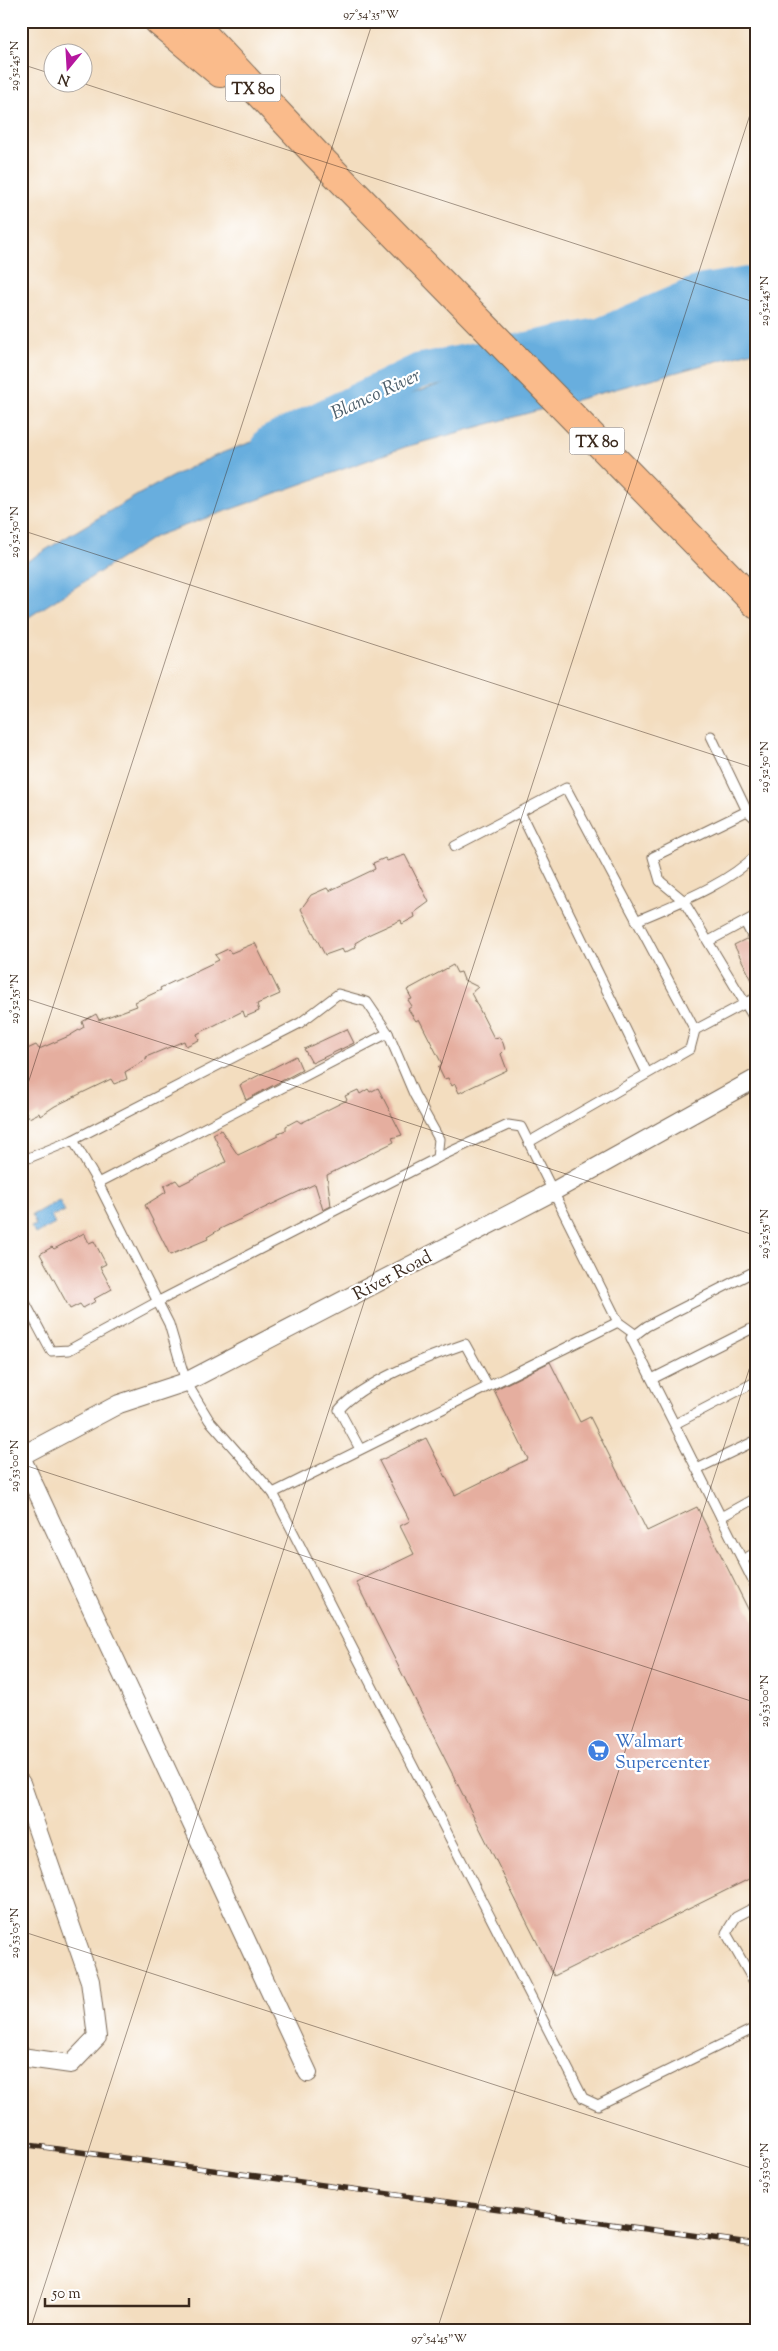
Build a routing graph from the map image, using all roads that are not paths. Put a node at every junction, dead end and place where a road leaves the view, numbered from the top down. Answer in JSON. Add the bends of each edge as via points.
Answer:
{"nodes":[{"id":1,"x":158,"y":21,"type":"edge"},
{"id":2,"x":191,"y":21,"type":"edge"},
{"id":3,"x":216,"y":21,"type":"edge"},
{"id":4,"x":316,"y":154,"type":"junction"},
{"id":5,"x":757,"y":605,"type":"edge"},
{"id":6,"x":711,"y":736,"type":"dead end"},
{"id":7,"x":747,"y":811,"type":"junction"},
{"id":8,"x":520,"y":812,"type":"junction"},
{"id":9,"x":757,"y":820,"type":"edge"},
{"id":10,"x":455,"y":846,"type":"dead end"},
{"id":11,"x":757,"y":854,"type":"edge"},
{"id":12,"x":683,"y":900,"type":"junction"},
{"id":13,"x":757,"y":915,"type":"edge"},
{"id":14,"x":636,"y":921,"type":"junction"},
{"id":15,"x":745,"y":922,"type":"junction"},
{"id":16,"x":752,"y":936,"type":"dead end"},
{"id":17,"x":709,"y":941,"type":"junction"},
{"id":18,"x":757,"y":997,"type":"edge"},
{"id":19,"x":744,"y":1004,"type":"junction"},
{"id":20,"x":757,"y":1023,"type":"edge"},
{"id":21,"x":695,"y":1030,"type":"junction"},
{"id":22,"x":388,"y":1033,"type":"junction"},
{"id":23,"x":647,"y":1073,"type":"junction"},
{"id":24,"x":757,"y":1078,"type":"edge"},
{"id":25,"x":73,"y":1140,"type":"junction"},
{"id":26,"x":529,"y":1142,"type":"junction"},
{"id":27,"x":437,"y":1158,"type":"junction"},
{"id":28,"x":21,"y":1161,"type":"edge"},
{"id":29,"x":98,"y":1183,"type":"junction"},
{"id":30,"x":554,"y":1191,"type":"junction"},
{"id":31,"x":757,"y":1270,"type":"edge"},
{"id":32,"x":21,"y":1295,"type":"edge"},
{"id":33,"x":157,"y":1302,"type":"junction"},
{"id":34,"x":618,"y":1322,"type":"junction"},
{"id":35,"x":757,"y":1326,"type":"edge"},
{"id":36,"x":636,"y":1335,"type":"junction"},
{"id":37,"x":652,"y":1379,"type":"junction"},
{"id":38,"x":757,"y":1381,"type":"edge"},
{"id":39,"x":186,"y":1382,"type":"junction"},
{"id":40,"x":488,"y":1386,"type":"junction"},
{"id":41,"x":675,"y":1424,"type":"junction"},
{"id":42,"x":757,"y":1440,"type":"edge"},
{"id":43,"x":360,"y":1449,"type":"junction"},
{"id":44,"x":21,"y":1457,"type":"edge"},
{"id":45,"x":697,"y":1469,"type":"junction"},
{"id":46,"x":273,"y":1492,"type":"junction"},
{"id":47,"x":757,"y":1497,"type":"edge"},
{"id":48,"x":721,"y":1517,"type":"junction"},
{"id":49,"x":757,"y":1552,"type":"edge"},
{"id":50,"x":742,"y":1560,"type":"junction"},
{"id":51,"x":757,"y":1589,"type":"edge"},
{"id":52,"x":21,"y":1783,"type":"edge"},
{"id":53,"x":757,"y":1906,"type":"edge"},
{"id":54,"x":757,"y":1967,"type":"edge"},
{"id":55,"x":748,"y":1972,"type":"junction"},
{"id":56,"x":757,"y":1987,"type":"edge"},
{"id":57,"x":757,"y":2027,"type":"edge"},
{"id":58,"x":21,"y":2057,"type":"edge"},
{"id":59,"x":308,"y":2073,"type":"dead end"}],
"edges":[{"from":1,"to":4,"type":"main road"},
{"from":2,"to":4,"type":"main road","number":"TX 80"},
{"from":3,"to":4,"type":"main road"},
{"from":4,"to":5,"type":"main road","number":"TX 80"},
{"from":6,"to":7,"type":"lane"},
{"from":7,"to":9,"type":"lane"},
{"from":7,"to":12,"type":"lane","via":[[653,857],[660,881]]},
{"from":8,"to":10,"type":"lane"},
{"from":8,"to":14,"type":"lane","via":[[566,788]]},
{"from":8,"to":23,"type":"lane"},
{"from":11,"to":12,"type":"lane","via":[[744,868]]},
{"from":12,"to":14,"type":"lane"},
{"from":12,"to":17,"type":"lane"},
{"from":13,"to":15,"type":"lane"},
{"from":14,"to":21,"type":"lane"},
{"from":15,"to":16,"type":"lane"},
{"from":15,"to":17,"type":"lane"},
{"from":17,"to":19,"type":"lane"},
{"from":18,"to":19,"type":"lane"},
{"from":19,"to":20,"type":"lane"},
{"from":19,"to":21,"type":"lane"},
{"from":21,"to":23,"type":"lane","via":[[690,1049]]},
{"from":22,"to":25,"type":"lane","via":[[367,1002],[338,994],[300,1023]]},
{"from":22,"to":27,"type":"lane","via":[[414,1094],[439,1139]]},
{"from":22,"to":29,"type":"lane"},
{"from":23,"to":26,"type":"lane"},
{"from":24,"to":30,"type":"street","name":"River Road"},
{"from":25,"to":28,"type":"lane"},
{"from":25,"to":29,"type":"lane"},
{"from":26,"to":27,"type":"lane","via":[[521,1127],[508,1125]]},
{"from":26,"to":30,"type":"lane"},
{"from":27,"to":33,"type":"lane"},
{"from":29,"to":33,"type":"lane"},
{"from":30,"to":34,"type":"lane"},
{"from":30,"to":39,"type":"street","name":"River Road"},
{"from":31,"to":36,"type":"lane","via":[[647,1326]]},
{"from":32,"to":33,"type":"lane","via":[[51,1351],[69,1350]]},
{"from":33,"to":39,"type":"lane","via":[[169,1324]]},
{"from":34,"to":36,"type":"lane"},
{"from":34,"to":40,"type":"lane"},
{"from":35,"to":37,"type":"lane"},
{"from":36,"to":37,"type":"lane","via":[[631,1338]]},
{"from":37,"to":41,"type":"lane"},
{"from":38,"to":41,"type":"lane"},
{"from":39,"to":44,"type":"street","name":"River Road","via":[[119,1404]]},
{"from":39,"to":46,"type":"lane","via":[[209,1420]]},
{"from":40,"to":43,"type":"lane"},
{"from":40,"to":43,"type":"lane","via":[[465,1344],[429,1356],[349,1397],[339,1410]]},
{"from":41,"to":45,"type":"lane"},
{"from":42,"to":45,"type":"lane"},
{"from":43,"to":46,"type":"lane"},
{"from":44,"to":59,"type":"street"},
{"from":45,"to":48,"type":"lane"},
{"from":46,"to":57,"type":"lane","via":[[583,2098],[598,2105]]},
{"from":47,"to":48,"type":"lane"},
{"from":48,"to":50,"type":"lane"},
{"from":49,"to":50,"type":"lane"},
{"from":50,"to":51,"type":"lane"},
{"from":52,"to":58,"type":"street","via":[[90,1981],[97,2037],[71,2064]]},
{"from":53,"to":55,"type":"lane","via":[[736,1917],[726,1933]]},
{"from":54,"to":55,"type":"lane"},
{"from":55,"to":56,"type":"lane"}]}
